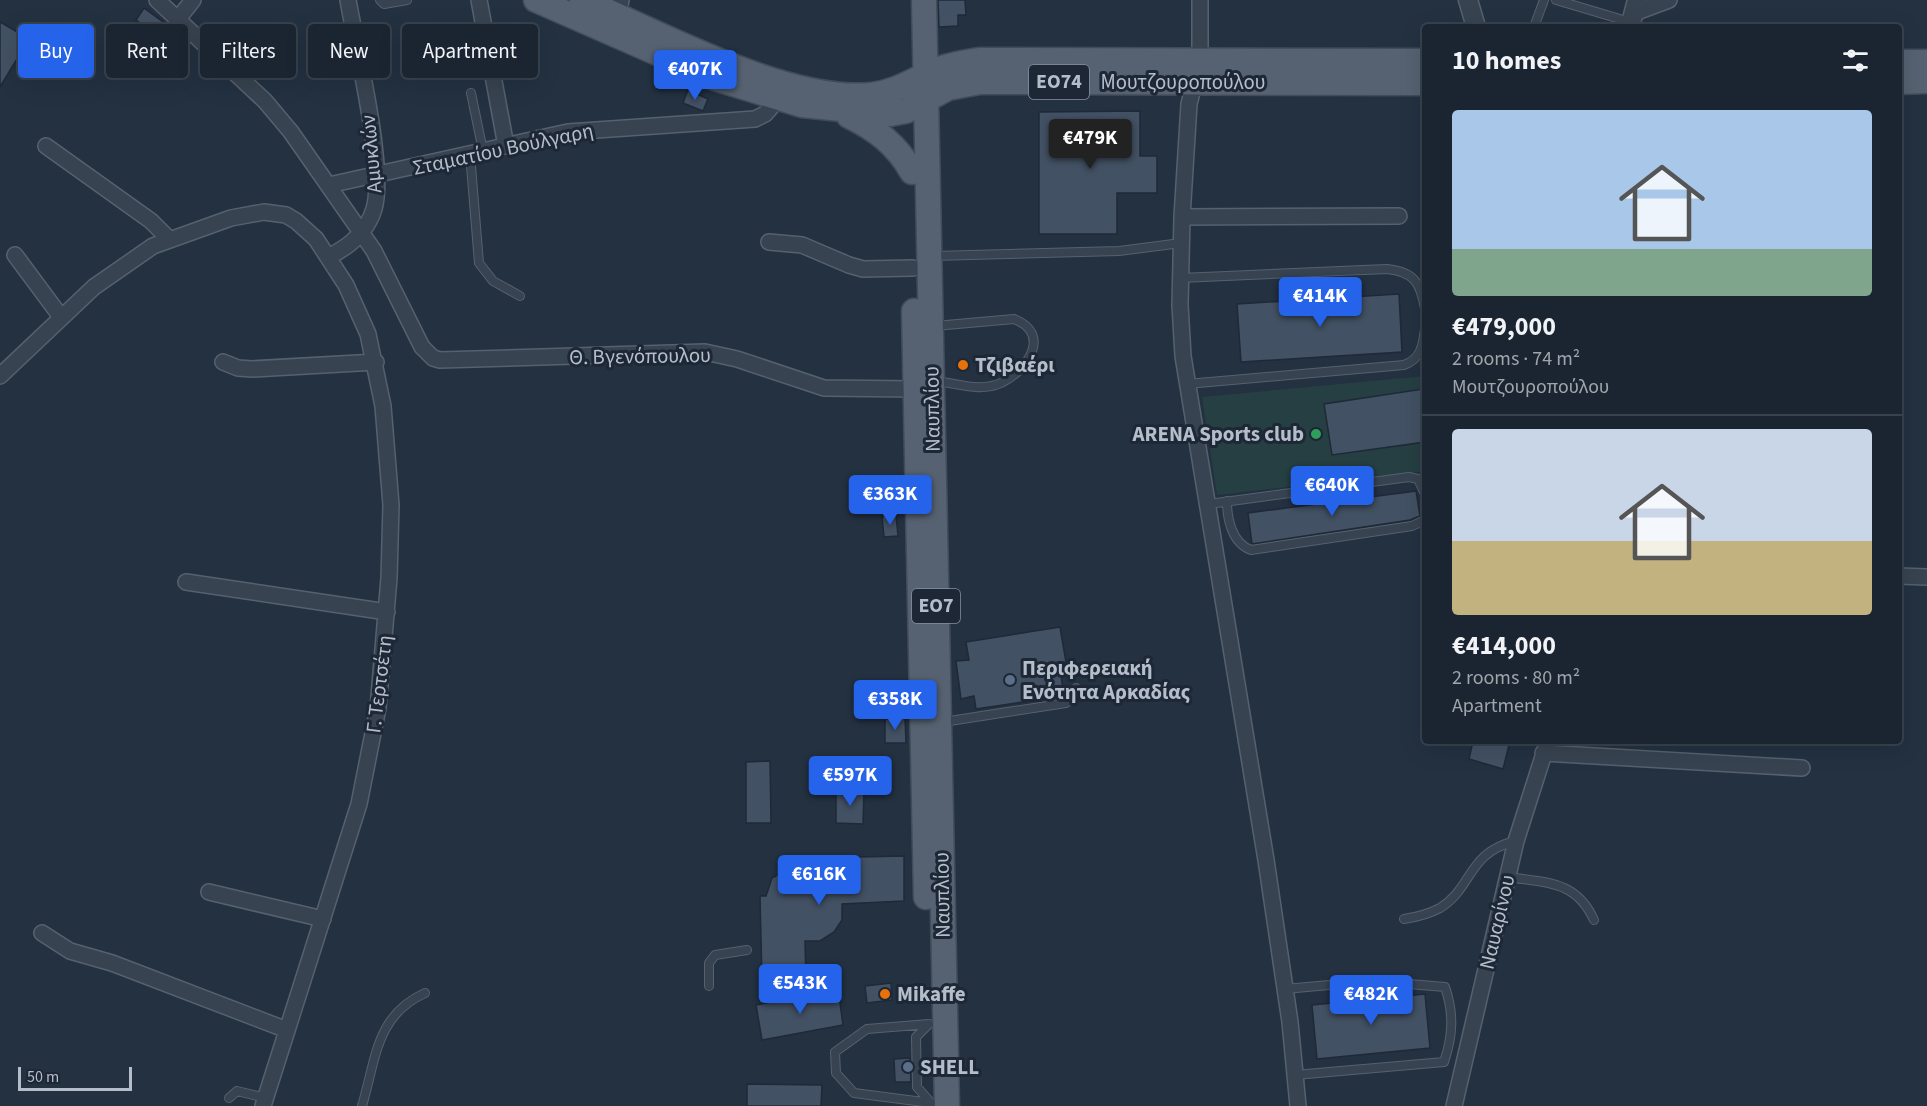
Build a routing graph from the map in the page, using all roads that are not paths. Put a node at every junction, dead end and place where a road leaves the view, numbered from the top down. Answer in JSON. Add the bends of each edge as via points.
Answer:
{"nodes":[{"id":1,"x":157,"y":0,"type":"edge"},
{"id":2,"x":193,"y":0,"type":"edge"},
{"id":3,"x":348,"y":0,"type":"edge"},
{"id":4,"x":380,"y":0,"type":"edge"},
{"id":5,"x":407,"y":0,"type":"edge"},
{"id":6,"x":478,"y":0,"type":"edge"},
{"id":7,"x":536,"y":0,"type":"edge"},
{"id":8,"x":582,"y":0,"type":"edge"},
{"id":9,"x":1200,"y":0,"type":"edge"},
{"id":10,"x":1468,"y":0,"type":"edge"},
{"id":11,"x":1544,"y":0,"type":"edge"},
{"id":12,"x":1556,"y":0,"type":"edge"},
{"id":13,"x":1669,"y":0,"type":"edge"},
{"id":14,"x":919,"y":5,"type":"edge"},
{"id":15,"x":620,"y":7,"type":"edge"},
{"id":16,"x":1633,"y":16,"type":"edge"},
{"id":17,"x":178,"y":19,"type":"junction"},
{"id":18,"x":1475,"y":24,"type":"edge"},
{"id":19,"x":1535,"y":24,"type":"edge"},
{"id":20,"x":980,"y":60,"type":"junction"},
{"id":21,"x":1422,"y":61,"type":"edge"},
{"id":22,"x":1902,"y":62,"type":"edge"},
{"id":23,"x":1927,"y":62,"type":"edge"},
{"id":24,"x":1198,"y":71,"type":"junction"},
{"id":25,"x":1927,"y":81,"type":"edge"},
{"id":26,"x":1902,"y":82,"type":"edge"},
{"id":27,"x":1422,"y":83,"type":"edge"},
{"id":28,"x":918,"y":91,"type":"junction"},
{"id":29,"x":471,"y":93,"type":"dead end"},
{"id":30,"x":778,"y":99,"type":"junction"},
{"id":31,"x":832,"y":110,"type":"junction"},
{"id":32,"x":46,"y":146,"type":"dead end"},
{"id":33,"x":506,"y":146,"type":"junction"},
{"id":34,"x":476,"y":152,"type":"junction"},
{"id":35,"x":912,"y":172,"type":"junction"},
{"id":36,"x":376,"y":175,"type":"junction"},
{"id":37,"x":329,"y":185,"type":"junction"},
{"id":38,"x":1399,"y":216,"type":"dead end"},
{"id":39,"x":1182,"y":217,"type":"junction"},
{"id":40,"x":362,"y":232,"type":"junction"},
{"id":41,"x":169,"y":238,"type":"junction"},
{"id":42,"x":769,"y":242,"type":"dead end"},
{"id":43,"x":1181,"y":243,"type":"junction"},
{"id":44,"x":15,"y":255,"type":"dead end"},
{"id":45,"x":328,"y":257,"type":"junction"},
{"id":46,"x":921,"y":262,"type":"junction"},
{"id":47,"x":1180,"y":278,"type":"junction"},
{"id":48,"x":1422,"y":294,"type":"edge"},
{"id":49,"x":520,"y":296,"type":"dead end"},
{"id":50,"x":61,"y":317,"type":"junction"},
{"id":51,"x":930,"y":326,"type":"junction"},
{"id":52,"x":1422,"y":348,"type":"edge"},
{"id":53,"x":223,"y":362,"type":"dead end"},
{"id":54,"x":376,"y":362,"type":"junction"},
{"id":55,"x":0,"y":376,"type":"edge"},
{"id":56,"x":1187,"y":384,"type":"junction"},
{"id":57,"x":923,"y":385,"type":"junction"},
{"id":58,"x":1422,"y":488,"type":"edge"},
{"id":59,"x":1227,"y":501,"type":"junction"},
{"id":60,"x":1209,"y":504,"type":"junction"},
{"id":61,"x":1422,"y":521,"type":"edge"},
{"id":62,"x":1902,"y":576,"type":"edge"},
{"id":63,"x":1927,"y":578,"type":"edge"},
{"id":64,"x":186,"y":582,"type":"dead end"},
{"id":65,"x":387,"y":612,"type":"junction"},
{"id":66,"x":1076,"y":688,"type":"dead end"},
{"id":67,"x":939,"y":723,"type":"junction"},
{"id":68,"x":1545,"y":747,"type":"edge"},
{"id":69,"x":1802,"y":768,"type":"dead end"},
{"id":70,"x":1516,"y":841,"type":"junction"},
{"id":71,"x":1508,"y":877,"type":"junction"},
{"id":72,"x":208,"y":892,"type":"dead end"},
{"id":73,"x":323,"y":919,"type":"junction"},
{"id":74,"x":1404,"y":919,"type":"dead end"},
{"id":75,"x":1594,"y":920,"type":"dead end"},
{"id":76,"x":42,"y":933,"type":"dead end"},
{"id":77,"x":747,"y":950,"type":"dead end"},
{"id":78,"x":709,"y":986,"type":"dead end"},
{"id":79,"x":1285,"y":989,"type":"junction"},
{"id":80,"x":425,"y":993,"type":"dead end"},
{"id":81,"x":929,"y":1024,"type":"junction"},
{"id":82,"x":287,"y":1030,"type":"junction"},
{"id":83,"x":1295,"y":1075,"type":"junction"},
{"id":84,"x":229,"y":1098,"type":"dead end"},
{"id":85,"x":265,"y":1102,"type":"edge"},
{"id":86,"x":936,"y":1105,"type":"edge"},
{"id":87,"x":362,"y":1106,"type":"edge"},
{"id":88,"x":1298,"y":1106,"type":"edge"},
{"id":89,"x":1454,"y":1106,"type":"edge"}],
"edges":[{"from":1,"to":17,"type":"street"},
{"from":2,"to":17,"type":"street"},
{"from":3,"to":36,"type":"street","name":"Αμυκλών"},
{"from":4,"to":5,"type":"lane","via":[[384,4]]},
{"from":6,"to":33,"type":"street"},
{"from":7,"to":30,"type":"main road","via":[[714,78]]},
{"from":8,"to":15,"type":"main road"},
{"from":9,"to":24,"type":"street"},
{"from":10,"to":18,"type":"street"},
{"from":11,"to":19,"type":"lane"},
{"from":12,"to":16,"type":"lane"},
{"from":13,"to":16,"type":"street"},
{"from":14,"to":20,"type":"main road","via":[[932,33],[950,53]]},
{"from":14,"to":28,"type":"main road","name":"Ναυπλίου"},
{"from":15,"to":28,"type":"main road","via":[[723,62],[803,88],[863,95]]},
{"from":17,"to":37,"type":"street","via":[[265,101]]},
{"from":20,"to":24,"type":"main road","name":"Μουτζουροπούλου","number":"ΕΟ74"},
{"from":20,"to":28,"type":"main road","name":"Μουτζουροπούλου","number":"ΕΟ74","via":[[941,68]]},
{"from":21,"to":24,"type":"main road","name":"Μουτζουροπούλου","number":"ΕΟ74"},
{"from":22,"to":23,"type":"main road"},
{"from":24,"to":27,"type":"main road","name":"Μουτζουροπούλου","number":"ΕΟ74"},
{"from":24,"to":28,"type":"main road","name":"Μουτζουροπούλου","number":"ΕΟ74","via":[[980,82]]},
{"from":24,"to":39,"type":"street","via":[[1188,121]]},
{"from":25,"to":26,"type":"main road"},
{"from":28,"to":31,"type":"main road","via":[[890,114]]},
{"from":28,"to":35,"type":"main road","name":"Ναυπλίου","number":"ΕΟ7"},
{"from":28,"to":46,"type":"main road","name":"Ναυπλίου","number":"ΕΟ7"},
{"from":29,"to":34,"type":"lane"},
{"from":30,"to":31,"type":"main road"},
{"from":30,"to":33,"type":"street","name":"Σταματίου Βούλγαρη","via":[[755,119],[585,130]]},
{"from":31,"to":35,"type":"main road","via":[[884,137],[898,149]]},
{"from":32,"to":41,"type":"street"},
{"from":33,"to":34,"type":"street","name":"Σταματίου Βούλγαρη"},
{"from":34,"to":36,"type":"street","name":"Σταματίου Βούλγαρη"},
{"from":34,"to":49,"type":"lane","via":[[479,263],[493,281]]},
{"from":35,"to":46,"type":"main road","name":"Ναυπλίου","number":"ΕΟ7"},
{"from":36,"to":37,"type":"street","name":"Σταματίου Βούλγαρη"},
{"from":36,"to":40,"type":"street","name":"Αμυκλών","via":[[374,210]]},
{"from":37,"to":40,"type":"street"},
{"from":38,"to":39,"type":"street"},
{"from":39,"to":43,"type":"street"},
{"from":40,"to":45,"type":"street","via":[[344,249]]},
{"from":40,"to":57,"type":"street","name":"Θ. Βγενόπουλου","via":[[422,347],[440,360],[705,352],[824,388]]},
{"from":41,"to":45,"type":"street","via":[[231,218],[274,213],[304,226]]},
{"from":41,"to":50,"type":"street","via":[[127,262]]},
{"from":42,"to":46,"type":"street","via":[[802,245],[863,269]]},
{"from":43,"to":46,"type":"lane","via":[[1119,251]]},
{"from":43,"to":47,"type":"street"},
{"from":44,"to":50,"type":"street"},
{"from":45,"to":54,"type":"street","name":"Γ. Τερτσέτη","via":[[356,305]]},
{"from":46,"to":51,"type":"main road","name":"Ναυπλίου","number":"ΕΟ7"},
{"from":46,"to":57,"type":"main road","name":"Ναυπλίου","number":"ΕΟ7"},
{"from":47,"to":48,"type":"lane","via":[[1387,269],[1411,275]]},
{"from":47,"to":56,"type":"street"},
{"from":50,"to":55,"type":"street"},
{"from":51,"to":57,"type":"main road","name":"Ναυπλίου","number":"ΕΟ7"},
{"from":51,"to":57,"type":"lane","via":[[1014,319],[1024,323],[1035,340],[1032,354],[1001,383],[965,387],[947,382]]},
{"from":52,"to":56,"type":"lane","via":[[1416,358],[1404,365]]},
{"from":53,"to":54,"type":"street","via":[[252,369]]},
{"from":54,"to":65,"type":"street","name":"Γ. Τερτσέτη","via":[[391,505]]},
{"from":56,"to":60,"type":"street"},
{"from":57,"to":67,"type":"main road","name":"Ναυπλίου","number":"ΕΟ7"},
{"from":57,"to":81,"type":"main road","name":"Ναυπλίου","number":"ΕΟ7","via":[[912,536]]},
{"from":58,"to":59,"type":"lane","via":[[1418,479],[1410,477]]},
{"from":59,"to":60,"type":"lane"},
{"from":59,"to":61,"type":"lane","via":[[1233,531],[1242,545],[1251,550]]},
{"from":60,"to":79,"type":"street"},
{"from":62,"to":63,"type":"street"},
{"from":64,"to":65,"type":"street"},
{"from":65,"to":73,"type":"street","name":"Γ. Τερτσέτη","via":[[370,754],[359,804]]},
{"from":66,"to":67,"type":"lane","via":[[1073,699],[1066,703]]},
{"from":67,"to":86,"type":"main road","name":"Ναυπλίου","number":"ΕΟ7"},
{"from":68,"to":69,"type":"street"},
{"from":68,"to":70,"type":"street","name":"Ναυαρίνου"},
{"from":70,"to":71,"type":"street","name":"Ναυαρίνου"},
{"from":70,"to":74,"type":"lane","via":[[1483,856],[1441,907]]},
{"from":71,"to":75,"type":"lane","via":[[1572,890]]},
{"from":71,"to":89,"type":"street","name":"Ναυαρίνου"},
{"from":72,"to":73,"type":"street"},
{"from":73,"to":82,"type":"street","name":"Γ. Τερτσέτη"},
{"from":76,"to":82,"type":"street","via":[[70,951]]},
{"from":77,"to":78,"type":"lane","via":[[715,955],[710,963]]},
{"from":79,"to":83,"type":"street"},
{"from":79,"to":83,"type":"lane","via":[[1374,981],[1445,987],[1452,1014],[1444,1062]]},
{"from":80,"to":87,"type":"lane","via":[[394,1012],[385,1028]]},
{"from":81,"to":86,"type":"main road","name":"Ναυπλίου","number":"ΕΟ7"},
{"from":81,"to":86,"type":"lane","via":[[867,1029],[836,1052],[836,1073],[854,1093]]},
{"from":82,"to":85,"type":"street","name":"Γ. Τερτσέτη"},
{"from":83,"to":88,"type":"street"},
{"from":84,"to":85,"type":"lane","via":[[237,1092]]}]}
